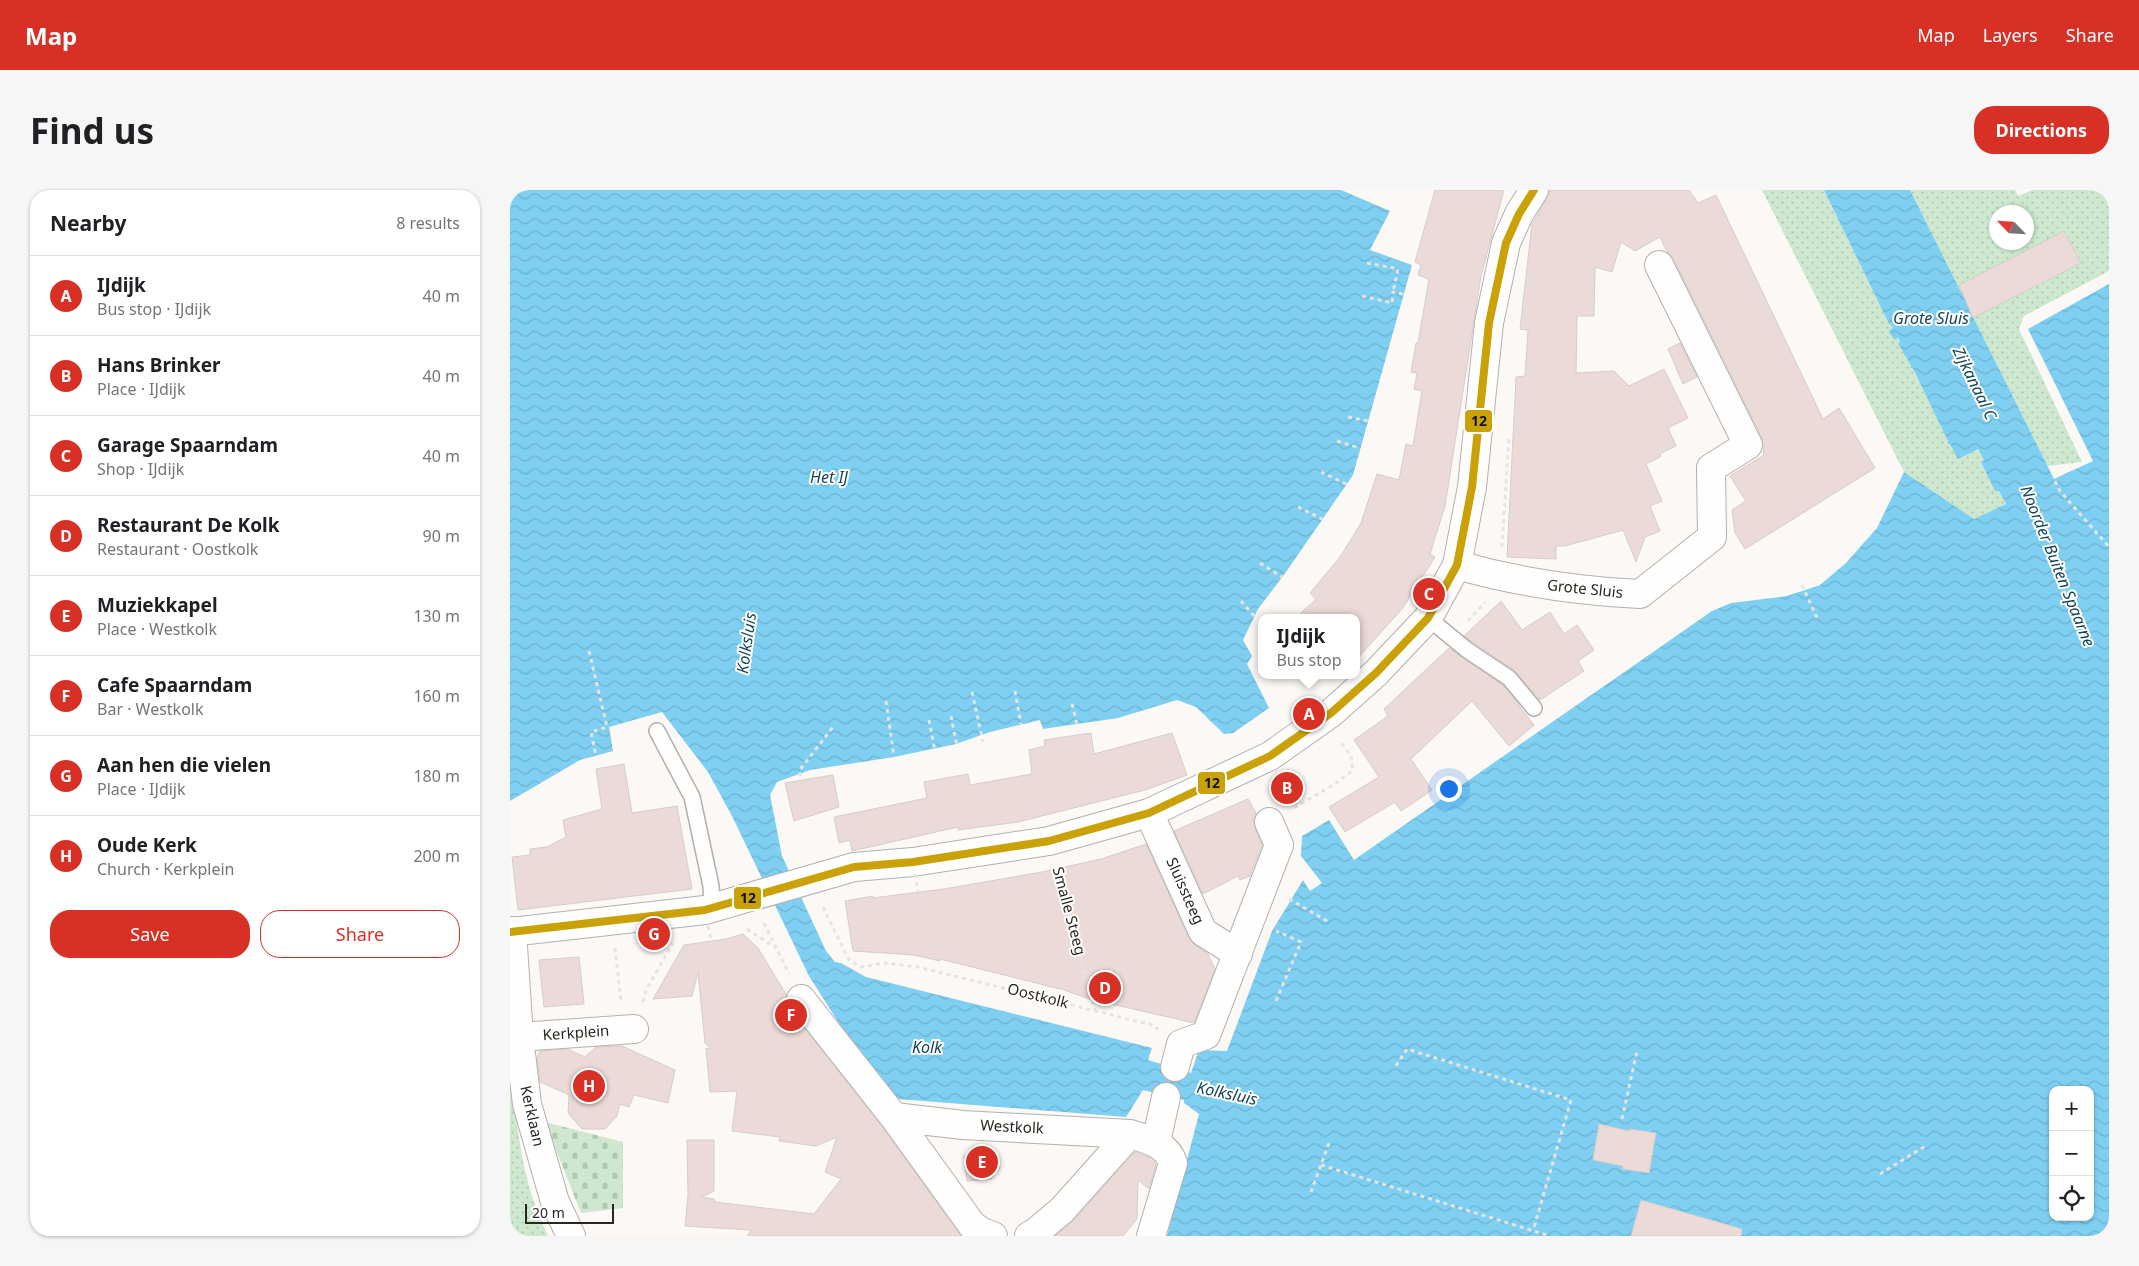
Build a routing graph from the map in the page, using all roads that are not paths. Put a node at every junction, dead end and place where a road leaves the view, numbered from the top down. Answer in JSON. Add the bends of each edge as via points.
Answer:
{"nodes":[{"id":1,"x":1534,"y":190,"type":"edge"},
{"id":2,"x":1659,"y":265,"type":"dead end"},
{"id":3,"x":1457,"y":565,"type":"junction"},
{"id":4,"x":1428,"y":618,"type":"junction"},
{"id":5,"x":1534,"y":708,"type":"dead end"},
{"id":6,"x":657,"y":731,"type":"dead end"},
{"id":7,"x":1149,"y":812,"type":"junction"},
{"id":8,"x":1269,"y":822,"type":"dead end"},
{"id":9,"x":710,"y":917,"type":"junction"},
{"id":10,"x":511,"y":932,"type":"edge"},
{"id":11,"x":1238,"y":954,"type":"junction"},
{"id":12,"x":801,"y":999,"type":"dead end"},
{"id":13,"x":629,"y":1029,"type":"road end"},
{"id":14,"x":519,"y":1037,"type":"junction"},
{"id":15,"x":1178,"y":1055,"type":"road end"},
{"id":16,"x":1166,"y":1097,"type":"dead end"},
{"id":17,"x":894,"y":1118,"type":"junction"},
{"id":18,"x":1130,"y":1134,"type":"junction"},
{"id":19,"x":1156,"y":1142,"type":"junction"},
{"id":20,"x":571,"y":1236,"type":"edge"},
{"id":21,"x":993,"y":1236,"type":"edge"},
{"id":22,"x":1029,"y":1236,"type":"edge"},
{"id":23,"x":1151,"y":1236,"type":"edge"}],
"edges":[{"from":1,"to":3,"type":"street","via":[[1506,243],[1491,314],[1472,487]]},
{"from":2,"to":3,"type":"street","name":"Grote Sluis","via":[[1748,445],[1711,468],[1712,537],[1640,594],[1592,592],[1500,577]]},
{"from":3,"to":4,"type":"street"},
{"from":4,"to":5,"type":"lane","via":[[1509,678]]},
{"from":4,"to":7,"type":"street","via":[[1376,673],[1338,706],[1270,756]]},
{"from":6,"to":9,"type":"lane","via":[[692,797],[711,886]]},
{"from":7,"to":9,"type":"street","via":[[1049,841],[913,862],[854,867],[766,893]]},
{"from":7,"to":11,"type":"street","name":"Sluissteeg","via":[[1203,932]]},
{"from":8,"to":11,"type":"street","via":[[1279,845]]},
{"from":9,"to":10,"type":"street","via":[[653,917]]},
{"from":10,"to":14,"type":"street","name":"Kerklaan"},
{"from":11,"to":15,"type":"street","via":[[1206,1035]]},
{"from":12,"to":17,"type":"street"},
{"from":13,"to":14,"type":"street","name":"Kerkplein"},
{"from":14,"to":20,"type":"street","name":"Kerklaan","via":[[526,1104],[555,1202]]},
{"from":16,"to":19,"type":"street"},
{"from":17,"to":18,"type":"street","name":"Westkolk"},
{"from":17,"to":21,"type":"street","via":[[972,1225]]},
{"from":18,"to":19,"type":"street","name":"Westkolk"},
{"from":18,"to":22,"type":"street","via":[[1062,1210]]},
{"from":19,"to":23,"type":"street","via":[[1173,1163]]}]}
